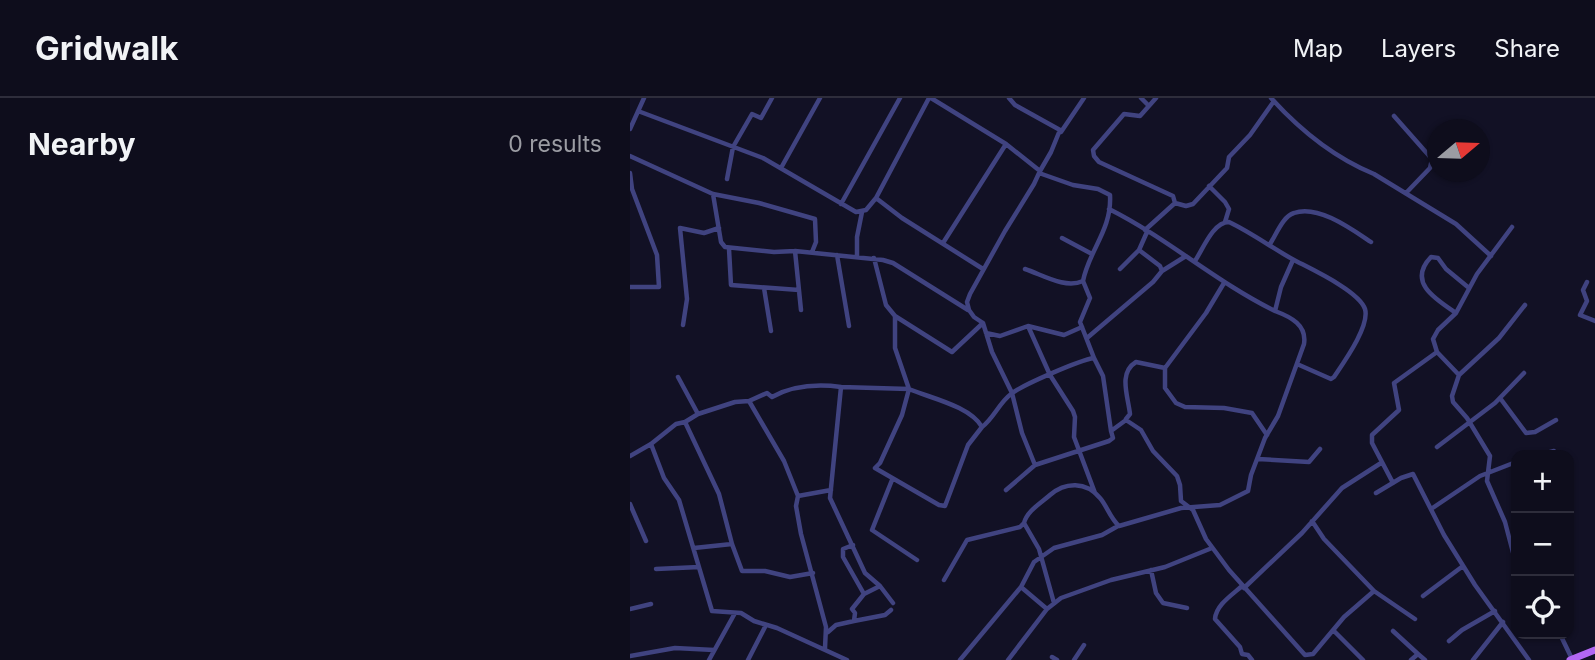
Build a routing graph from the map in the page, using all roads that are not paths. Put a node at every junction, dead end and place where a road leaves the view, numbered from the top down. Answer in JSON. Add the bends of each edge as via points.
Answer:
{"nodes":[{"id":1,"x":644,"y":98,"type":"edge"},
{"id":2,"x":772,"y":98,"type":"edge"},
{"id":3,"x":820,"y":98,"type":"edge"},
{"id":4,"x":900,"y":98,"type":"edge"},
{"id":5,"x":930,"y":98,"type":"edge"},
{"id":6,"x":1009,"y":98,"type":"edge"},
{"id":7,"x":1084,"y":98,"type":"edge"},
{"id":8,"x":1141,"y":98,"type":"edge"},
{"id":9,"x":1156,"y":98,"type":"edge"},
{"id":10,"x":1272,"y":100,"type":"edge"},
{"id":11,"x":1149,"y":106,"type":"junction"},
{"id":12,"x":638,"y":111,"type":"junction"},
{"id":13,"x":1394,"y":116,"type":"dead end"},
{"id":14,"x":630,"y":129,"type":"edge"},
{"id":15,"x":1061,"y":132,"type":"junction"},
{"id":16,"x":1006,"y":144,"type":"junction"},
{"id":17,"x":733,"y":147,"type":"junction"},
{"id":18,"x":630,"y":156,"type":"edge"},
{"id":19,"x":781,"y":168,"type":"junction"},
{"id":20,"x":1040,"y":172,"type":"junction"},
{"id":21,"x":630,"y":173,"type":"edge"},
{"id":22,"x":727,"y":179,"type":"dead end"},
{"id":23,"x":1209,"y":186,"type":"junction"},
{"id":24,"x":1406,"y":193,"type":"junction"},
{"id":25,"x":713,"y":194,"type":"junction"},
{"id":26,"x":876,"y":198,"type":"junction"},
{"id":27,"x":1175,"y":203,"type":"junction"},
{"id":28,"x":841,"y":204,"type":"junction"},
{"id":29,"x":1109,"y":209,"type":"junction"},
{"id":30,"x":862,"y":212,"type":"junction"},
{"id":31,"x":1225,"y":222,"type":"junction"},
{"id":32,"x":719,"y":228,"type":"junction"},
{"id":33,"x":1512,"y":228,"type":"dead end"},
{"id":34,"x":1146,"y":231,"type":"junction"},
{"id":35,"x":1062,"y":238,"type":"dead end"},
{"id":36,"x":1371,"y":242,"type":"dead end"},
{"id":37,"x":943,"y":243,"type":"junction"},
{"id":38,"x":1270,"y":244,"type":"junction"},
{"id":39,"x":729,"y":247,"type":"junction"},
{"id":40,"x":1139,"y":250,"type":"junction"},
{"id":41,"x":795,"y":251,"type":"junction"},
{"id":42,"x":812,"y":252,"type":"junction"},
{"id":43,"x":1092,"y":254,"type":"junction"},
{"id":44,"x":837,"y":255,"type":"junction"},
{"id":45,"x":1186,"y":256,"type":"junction"},
{"id":46,"x":1491,"y":256,"type":"junction"},
{"id":47,"x":857,"y":257,"type":"junction"},
{"id":48,"x":874,"y":258,"type":"junction"},
{"id":49,"x":1293,"y":260,"type":"junction"},
{"id":50,"x":1195,"y":261,"type":"junction"},
{"id":51,"x":983,"y":269,"type":"junction"},
{"id":52,"x":1026,"y":269,"type":"dead end"},
{"id":53,"x":1120,"y":270,"type":"dead end"},
{"id":54,"x":1162,"y":271,"type":"junction"},
{"id":55,"x":1083,"y":281,"type":"junction"},
{"id":56,"x":1587,"y":282,"type":"dead end"},
{"id":57,"x":1224,"y":283,"type":"junction"},
{"id":58,"x":630,"y":287,"type":"edge"},
{"id":59,"x":764,"y":288,"type":"junction"},
{"id":60,"x":1469,"y":288,"type":"junction"},
{"id":61,"x":799,"y":290,"type":"junction"},
{"id":62,"x":1525,"y":305,"type":"dead end"},
{"id":63,"x":801,"y":310,"type":"dead end"},
{"id":64,"x":969,"y":310,"type":"junction"},
{"id":65,"x":1275,"y":311,"type":"junction"},
{"id":66,"x":1456,"y":313,"type":"junction"},
{"id":67,"x":895,"y":316,"type":"junction"},
{"id":68,"x":1595,"y":321,"type":"edge"},
{"id":69,"x":984,"y":323,"type":"junction"},
{"id":70,"x":683,"y":325,"type":"dead end"},
{"id":71,"x":849,"y":326,"type":"dead end"},
{"id":72,"x":1028,"y":326,"type":"junction"},
{"id":73,"x":1082,"y":327,"type":"junction"},
{"id":74,"x":771,"y":331,"type":"dead end"},
{"id":75,"x":985,"y":333,"type":"junction"},
{"id":76,"x":1087,"y":338,"type":"junction"},
{"id":77,"x":1437,"y":352,"type":"junction"},
{"id":78,"x":1094,"y":358,"type":"junction"},
{"id":79,"x":1297,"y":364,"type":"junction"},
{"id":80,"x":1165,"y":368,"type":"junction"},
{"id":81,"x":1524,"y":373,"type":"dead end"},
{"id":82,"x":1051,"y":375,"type":"junction"},
{"id":83,"x":1459,"y":375,"type":"junction"},
{"id":84,"x":678,"y":377,"type":"dead end"},
{"id":85,"x":841,"y":387,"type":"junction"},
{"id":86,"x":909,"y":389,"type":"junction"},
{"id":87,"x":1012,"y":393,"type":"junction"},
{"id":88,"x":1500,"y":398,"type":"junction"},
{"id":89,"x":749,"y":401,"type":"junction"},
{"id":90,"x":698,"y":414,"type":"junction"},
{"id":91,"x":1126,"y":420,"type":"junction"},
{"id":92,"x":1556,"y":420,"type":"dead end"},
{"id":93,"x":1469,"y":421,"type":"junction"},
{"id":94,"x":685,"y":422,"type":"junction"},
{"id":95,"x":982,"y":427,"type":"junction"},
{"id":96,"x":1111,"y":431,"type":"junction"},
{"id":97,"x":1268,"y":435,"type":"junction"},
{"id":98,"x":651,"y":444,"type":"junction"},
{"id":99,"x":1437,"y":447,"type":"dead end"},
{"id":100,"x":1320,"y":449,"type":"dead end"},
{"id":101,"x":1078,"y":451,"type":"junction"},
{"id":102,"x":630,"y":456,"type":"edge"},
{"id":103,"x":1258,"y":459,"type":"junction"},
{"id":104,"x":1381,"y":463,"type":"junction"},
{"id":105,"x":1511,"y":464,"type":"edge"},
{"id":106,"x":1035,"y":465,"type":"junction"},
{"id":107,"x":1487,"y":474,"type":"junction"},
{"id":108,"x":892,"y":480,"type":"junction"},
{"id":109,"x":1394,"y":483,"type":"junction"},
{"id":110,"x":831,"y":490,"type":"junction"},
{"id":111,"x":1006,"y":490,"type":"dead end"},
{"id":112,"x":1095,"y":493,"type":"junction"},
{"id":113,"x":1376,"y":493,"type":"dead end"},
{"id":114,"x":798,"y":496,"type":"junction"},
{"id":115,"x":630,"y":504,"type":"edge"},
{"id":116,"x":1188,"y":506,"type":"junction"},
{"id":117,"x":1431,"y":509,"type":"junction"},
{"id":118,"x":1312,"y":522,"type":"junction"},
{"id":119,"x":1024,"y":523,"type":"junction"},
{"id":120,"x":1119,"y":526,"type":"junction"},
{"id":121,"x":646,"y":541,"type":"dead end"},
{"id":122,"x":732,"y":544,"type":"junction"},
{"id":123,"x":853,"y":545,"type":"junction"},
{"id":124,"x":1511,"y":545,"type":"edge"},
{"id":125,"x":694,"y":548,"type":"junction"},
{"id":126,"x":1212,"y":548,"type":"junction"},
{"id":127,"x":1041,"y":556,"type":"junction"},
{"id":128,"x":917,"y":560,"type":"dead end"},
{"id":129,"x":699,"y":566,"type":"junction"},
{"id":130,"x":1463,"y":566,"type":"junction"},
{"id":131,"x":656,"y":569,"type":"dead end"},
{"id":132,"x":1151,"y":570,"type":"junction"},
{"id":133,"x":813,"y":573,"type":"junction"},
{"id":134,"x":944,"y":580,"type":"dead end"},
{"id":135,"x":880,"y":586,"type":"junction"},
{"id":136,"x":1021,"y":587,"type":"junction"},
{"id":137,"x":1243,"y":587,"type":"junction"},
{"id":138,"x":1374,"y":591,"type":"junction"},
{"id":139,"x":864,"y":594,"type":"junction"},
{"id":140,"x":1423,"y":596,"type":"dead end"},
{"id":141,"x":893,"y":603,"type":"dead end"},
{"id":142,"x":1054,"y":603,"type":"junction"},
{"id":143,"x":651,"y":604,"type":"dead end"},
{"id":144,"x":1187,"y":608,"type":"dead end"},
{"id":145,"x":630,"y":609,"type":"edge"},
{"id":146,"x":1047,"y":609,"type":"junction"},
{"id":147,"x":891,"y":610,"type":"dead end"},
{"id":148,"x":1495,"y":611,"type":"junction"},
{"id":149,"x":735,"y":613,"type":"junction"},
{"id":150,"x":1415,"y":619,"type":"dead end"},
{"id":151,"x":853,"y":621,"type":"junction"},
{"id":152,"x":1503,"y":622,"type":"junction"},
{"id":153,"x":765,"y":625,"type":"junction"},
{"id":154,"x":1334,"y":631,"type":"junction"},
{"id":155,"x":1393,"y":631,"type":"dead end"},
{"id":156,"x":827,"y":633,"type":"junction"},
{"id":157,"x":1562,"y":639,"type":"edge"},
{"id":158,"x":1449,"y":641,"type":"dead end"},
{"id":159,"x":1084,"y":646,"type":"dead end"},
{"id":160,"x":825,"y":648,"type":"junction"},
{"id":161,"x":714,"y":650,"type":"junction"},
{"id":162,"x":1595,"y":650,"type":"edge"},
{"id":163,"x":1242,"y":654,"type":"junction"},
{"id":164,"x":1418,"y":654,"type":"junction"},
{"id":165,"x":1584,"y":654,"type":"junction"},
{"id":166,"x":630,"y":656,"type":"edge"},
{"id":167,"x":963,"y":659,"type":"edge"},
{"id":168,"x":1571,"y":659,"type":"edge"},
{"id":169,"x":709,"y":660,"type":"edge"},
{"id":170,"x":748,"y":660,"type":"edge"},
{"id":171,"x":847,"y":660,"type":"edge"},
{"id":172,"x":1008,"y":660,"type":"edge"},
{"id":173,"x":1074,"y":660,"type":"edge"},
{"id":174,"x":1239,"y":660,"type":"edge"},
{"id":175,"x":1252,"y":660,"type":"edge"},
{"id":176,"x":1363,"y":660,"type":"edge"},
{"id":177,"x":1411,"y":660,"type":"edge"},
{"id":178,"x":1425,"y":660,"type":"edge"},
{"id":179,"x":1473,"y":660,"type":"edge"},
{"id":180,"x":1529,"y":660,"type":"edge"},
{"id":181,"x":1592,"y":660,"type":"edge"}],
"edges":[{"from":1,"to":12,"type":"street"},
{"from":2,"to":17,"type":"street","via":[[761,118],[752,114]]},
{"from":3,"to":19,"type":"street"},
{"from":4,"to":28,"type":"street"},
{"from":5,"to":16,"type":"street"},
{"from":5,"to":26,"type":"street"},
{"from":6,"to":15,"type":"street"},
{"from":7,"to":15,"type":"street"},
{"from":8,"to":11,"type":"street"},
{"from":9,"to":11,"type":"street"},
{"from":10,"to":23,"type":"street","via":[[1250,135],[1228,157],[1227,168]]},
{"from":10,"to":24,"type":"street","via":[[1339,156]]},
{"from":11,"to":27,"type":"street","via":[[1140,116],[1124,114],[1093,150],[1094,156],[1173,195]]},
{"from":12,"to":14,"type":"street"},
{"from":12,"to":17,"type":"street"},
{"from":13,"to":24,"type":"street","via":[[1432,159],[1430,168]]},
{"from":15,"to":20,"type":"street"},
{"from":16,"to":20,"type":"street"},
{"from":16,"to":37,"type":"street"},
{"from":17,"to":19,"type":"street"},
{"from":17,"to":22,"type":"street"},
{"from":18,"to":25,"type":"street"},
{"from":19,"to":28,"type":"street"},
{"from":20,"to":29,"type":"street","via":[[1108,193]]},
{"from":20,"to":51,"type":"street"},
{"from":21,"to":58,"type":"street","via":[[657,256],[659,287]]},
{"from":23,"to":27,"type":"street","via":[[1191,205]]},
{"from":23,"to":31,"type":"street","via":[[1229,209]]},
{"from":24,"to":46,"type":"street","via":[[1456,224]]},
{"from":25,"to":32,"type":"street"},
{"from":25,"to":42,"type":"street","via":[[814,219]]},
{"from":26,"to":30,"type":"street"},
{"from":26,"to":37,"type":"street"},
{"from":27,"to":34,"type":"street"},
{"from":28,"to":30,"type":"street"},
{"from":29,"to":34,"type":"street"},
{"from":29,"to":43,"type":"street","via":[[1103,236]]},
{"from":30,"to":47,"type":"street"},
{"from":31,"to":38,"type":"street"},
{"from":31,"to":50,"type":"street","via":[[1217,226]]},
{"from":32,"to":39,"type":"street","via":[[721,242]]},
{"from":32,"to":70,"type":"street","via":[[704,233],[680,228],[687,299]]},
{"from":33,"to":46,"type":"street"},
{"from":34,"to":40,"type":"street"},
{"from":34,"to":45,"type":"street"},
{"from":35,"to":43,"type":"street"},
{"from":36,"to":38,"type":"street","via":[[1331,218],[1297,212],[1289,216]]},
{"from":37,"to":51,"type":"street"},
{"from":38,"to":49,"type":"street"},
{"from":39,"to":41,"type":"street"},
{"from":39,"to":59,"type":"street","via":[[731,285]]},
{"from":40,"to":53,"type":"street"},
{"from":40,"to":54,"type":"street"},
{"from":41,"to":42,"type":"street"},
{"from":41,"to":61,"type":"street"},
{"from":42,"to":44,"type":"street"},
{"from":43,"to":55,"type":"street"},
{"from":44,"to":47,"type":"street"},
{"from":44,"to":71,"type":"street"},
{"from":45,"to":50,"type":"street"},
{"from":45,"to":54,"type":"street"},
{"from":46,"to":60,"type":"street"},
{"from":47,"to":48,"type":"street"},
{"from":48,"to":64,"type":"street","via":[[893,263]]},
{"from":48,"to":67,"type":"street","via":[[886,305]]},
{"from":49,"to":65,"type":"street"},
{"from":49,"to":79,"type":"street","via":[[1344,289],[1365,312],[1352,349],[1333,378]]},
{"from":50,"to":57,"type":"street"},
{"from":51,"to":64,"type":"street","via":[[970,294]]},
{"from":52,"to":55,"type":"street","via":[[1063,283]]},
{"from":54,"to":76,"type":"street"},
{"from":55,"to":73,"type":"street","via":[[1090,298],[1080,320]]},
{"from":56,"to":68,"type":"street","via":[[1583,290],[1587,301],[1580,314]]},
{"from":57,"to":65,"type":"street"},
{"from":57,"to":80,"type":"street"},
{"from":59,"to":61,"type":"street"},
{"from":59,"to":74,"type":"street"},
{"from":60,"to":66,"type":"street"},
{"from":60,"to":66,"type":"street","via":[[1438,258],[1425,262],[1422,284]]},
{"from":61,"to":63,"type":"street"},
{"from":62,"to":83,"type":"street","via":[[1499,338]]},
{"from":64,"to":69,"type":"street"},
{"from":65,"to":79,"type":"street","via":[[1293,319],[1304,332]]},
{"from":66,"to":77,"type":"street","via":[[1434,335]]},
{"from":67,"to":69,"type":"street","via":[[952,352]]},
{"from":67,"to":86,"type":"street","via":[[895,348]]},
{"from":69,"to":75,"type":"street"},
{"from":72,"to":73,"type":"street","via":[[1064,335]]},
{"from":72,"to":75,"type":"street","via":[[1000,336]]},
{"from":72,"to":82,"type":"street"},
{"from":73,"to":76,"type":"street"},
{"from":75,"to":87,"type":"street"},
{"from":76,"to":78,"type":"street"},
{"from":77,"to":83,"type":"street"},
{"from":77,"to":104,"type":"street","via":[[1394,383],[1399,410],[1371,440]]},
{"from":78,"to":82,"type":"street"},
{"from":78,"to":96,"type":"street","via":[[1103,376]]},
{"from":79,"to":97,"type":"street"},
{"from":80,"to":91,"type":"street","via":[[1136,362],[1129,366],[1124,376],[1130,414]]},
{"from":80,"to":97,"type":"street","via":[[1165,388],[1176,403],[1252,413]]},
{"from":81,"to":88,"type":"street"},
{"from":82,"to":87,"type":"street"},
{"from":82,"to":101,"type":"street","via":[[1073,411]]},
{"from":83,"to":93,"type":"street","via":[[1453,402]]},
{"from":84,"to":90,"type":"street"},
{"from":85,"to":86,"type":"street"},
{"from":85,"to":89,"type":"street","via":[[785,390]]},
{"from":85,"to":110,"type":"street"},
{"from":86,"to":95,"type":"street","via":[[961,408]]},
{"from":86,"to":108,"type":"street","via":[[902,415],[875,468]]},
{"from":87,"to":95,"type":"street"},
{"from":87,"to":106,"type":"street"},
{"from":88,"to":92,"type":"street","via":[[1526,433]]},
{"from":88,"to":93,"type":"street"},
{"from":89,"to":90,"type":"street"},
{"from":89,"to":114,"type":"street","via":[[785,461]]},
{"from":90,"to":94,"type":"street"},
{"from":91,"to":96,"type":"street"},
{"from":91,"to":116,"type":"street","via":[[1141,430],[1177,476],[1181,501]]},
{"from":93,"to":99,"type":"street"},
{"from":93,"to":107,"type":"street","via":[[1490,456]]},
{"from":94,"to":98,"type":"street"},
{"from":94,"to":122,"type":"street","via":[[719,494]]},
{"from":95,"to":108,"type":"street","via":[[968,445],[944,506]]},
{"from":96,"to":101,"type":"street","via":[[1109,441]]},
{"from":97,"to":103,"type":"street"},
{"from":98,"to":102,"type":"street"},
{"from":98,"to":125,"type":"street","via":[[663,478],[679,500]]},
{"from":100,"to":103,"type":"street","via":[[1309,462]]},
{"from":101,"to":106,"type":"street"},
{"from":101,"to":112,"type":"street"},
{"from":103,"to":116,"type":"street","via":[[1248,491],[1220,505]]},
{"from":104,"to":109,"type":"street"},
{"from":104,"to":118,"type":"street"},
{"from":105,"to":107,"type":"street"},
{"from":106,"to":111,"type":"street"},
{"from":107,"to":117,"type":"street"},
{"from":107,"to":124,"type":"street"},
{"from":108,"to":128,"type":"street","via":[[872,530]]},
{"from":109,"to":113,"type":"street"},
{"from":109,"to":117,"type":"street","via":[[1413,474]]},
{"from":110,"to":114,"type":"street"},
{"from":110,"to":123,"type":"street","via":[[830,498]]},
{"from":112,"to":119,"type":"street","via":[[1074,484],[1057,488]]},
{"from":112,"to":120,"type":"street"},
{"from":114,"to":133,"type":"street","via":[[801,534]]},
{"from":115,"to":121,"type":"street"},
{"from":116,"to":120,"type":"street"},
{"from":116,"to":126,"type":"street"},
{"from":117,"to":130,"type":"street"},
{"from":118,"to":137,"type":"street"},
{"from":118,"to":138,"type":"street"},
{"from":119,"to":127,"type":"street"},
{"from":119,"to":134,"type":"street","via":[[967,540]]},
{"from":120,"to":127,"type":"street"},
{"from":122,"to":125,"type":"street"},
{"from":122,"to":133,"type":"street","via":[[742,570],[790,577]]},
{"from":123,"to":135,"type":"street","via":[[865,573]]},
{"from":123,"to":139,"type":"street","via":[[843,549],[843,557]]},
{"from":125,"to":129,"type":"street"},
{"from":126,"to":132,"type":"street"},
{"from":126,"to":137,"type":"street"},
{"from":127,"to":136,"type":"street"},
{"from":127,"to":142,"type":"street"},
{"from":129,"to":131,"type":"street"},
{"from":129,"to":149,"type":"street","via":[[710,610]]},
{"from":130,"to":140,"type":"street"},
{"from":130,"to":148,"type":"street"},
{"from":132,"to":142,"type":"street","via":[[1069,594]]},
{"from":132,"to":144,"type":"street","via":[[1163,603]]},
{"from":133,"to":156,"type":"street"},
{"from":135,"to":139,"type":"street"},
{"from":135,"to":141,"type":"street"},
{"from":136,"to":146,"type":"street"},
{"from":136,"to":167,"type":"street"},
{"from":137,"to":154,"type":"street","via":[[1308,656]]},
{"from":137,"to":163,"type":"street","via":[[1219,607],[1215,619]]},
{"from":138,"to":150,"type":"street"},
{"from":138,"to":154,"type":"street"},
{"from":139,"to":151,"type":"street","via":[[852,608]]},
{"from":142,"to":146,"type":"street"},
{"from":143,"to":145,"type":"street"},
{"from":146,"to":172,"type":"street"},
{"from":147,"to":151,"type":"street"},
{"from":148,"to":152,"type":"street"},
{"from":148,"to":158,"type":"street"},
{"from":149,"to":153,"type":"street"},
{"from":149,"to":161,"type":"street"},
{"from":151,"to":156,"type":"street"},
{"from":152,"to":179,"type":"street"},
{"from":152,"to":180,"type":"street"},
{"from":153,"to":160,"type":"street"},
{"from":153,"to":170,"type":"street"},
{"from":154,"to":176,"type":"street"},
{"from":155,"to":164,"type":"street"},
{"from":156,"to":160,"type":"street"},
{"from":157,"to":168,"type":"street"},
{"from":159,"to":173,"type":"street"},
{"from":160,"to":171,"type":"street"},
{"from":161,"to":166,"type":"street","via":[[675,648]]},
{"from":161,"to":169,"type":"street"},
{"from":162,"to":165,"type":"main road"},
{"from":163,"to":174,"type":"street"},
{"from":163,"to":175,"type":"street"},
{"from":164,"to":177,"type":"street"},
{"from":164,"to":178,"type":"street"},
{"from":165,"to":168,"type":"main road"},
{"from":165,"to":181,"type":"street"}]}
